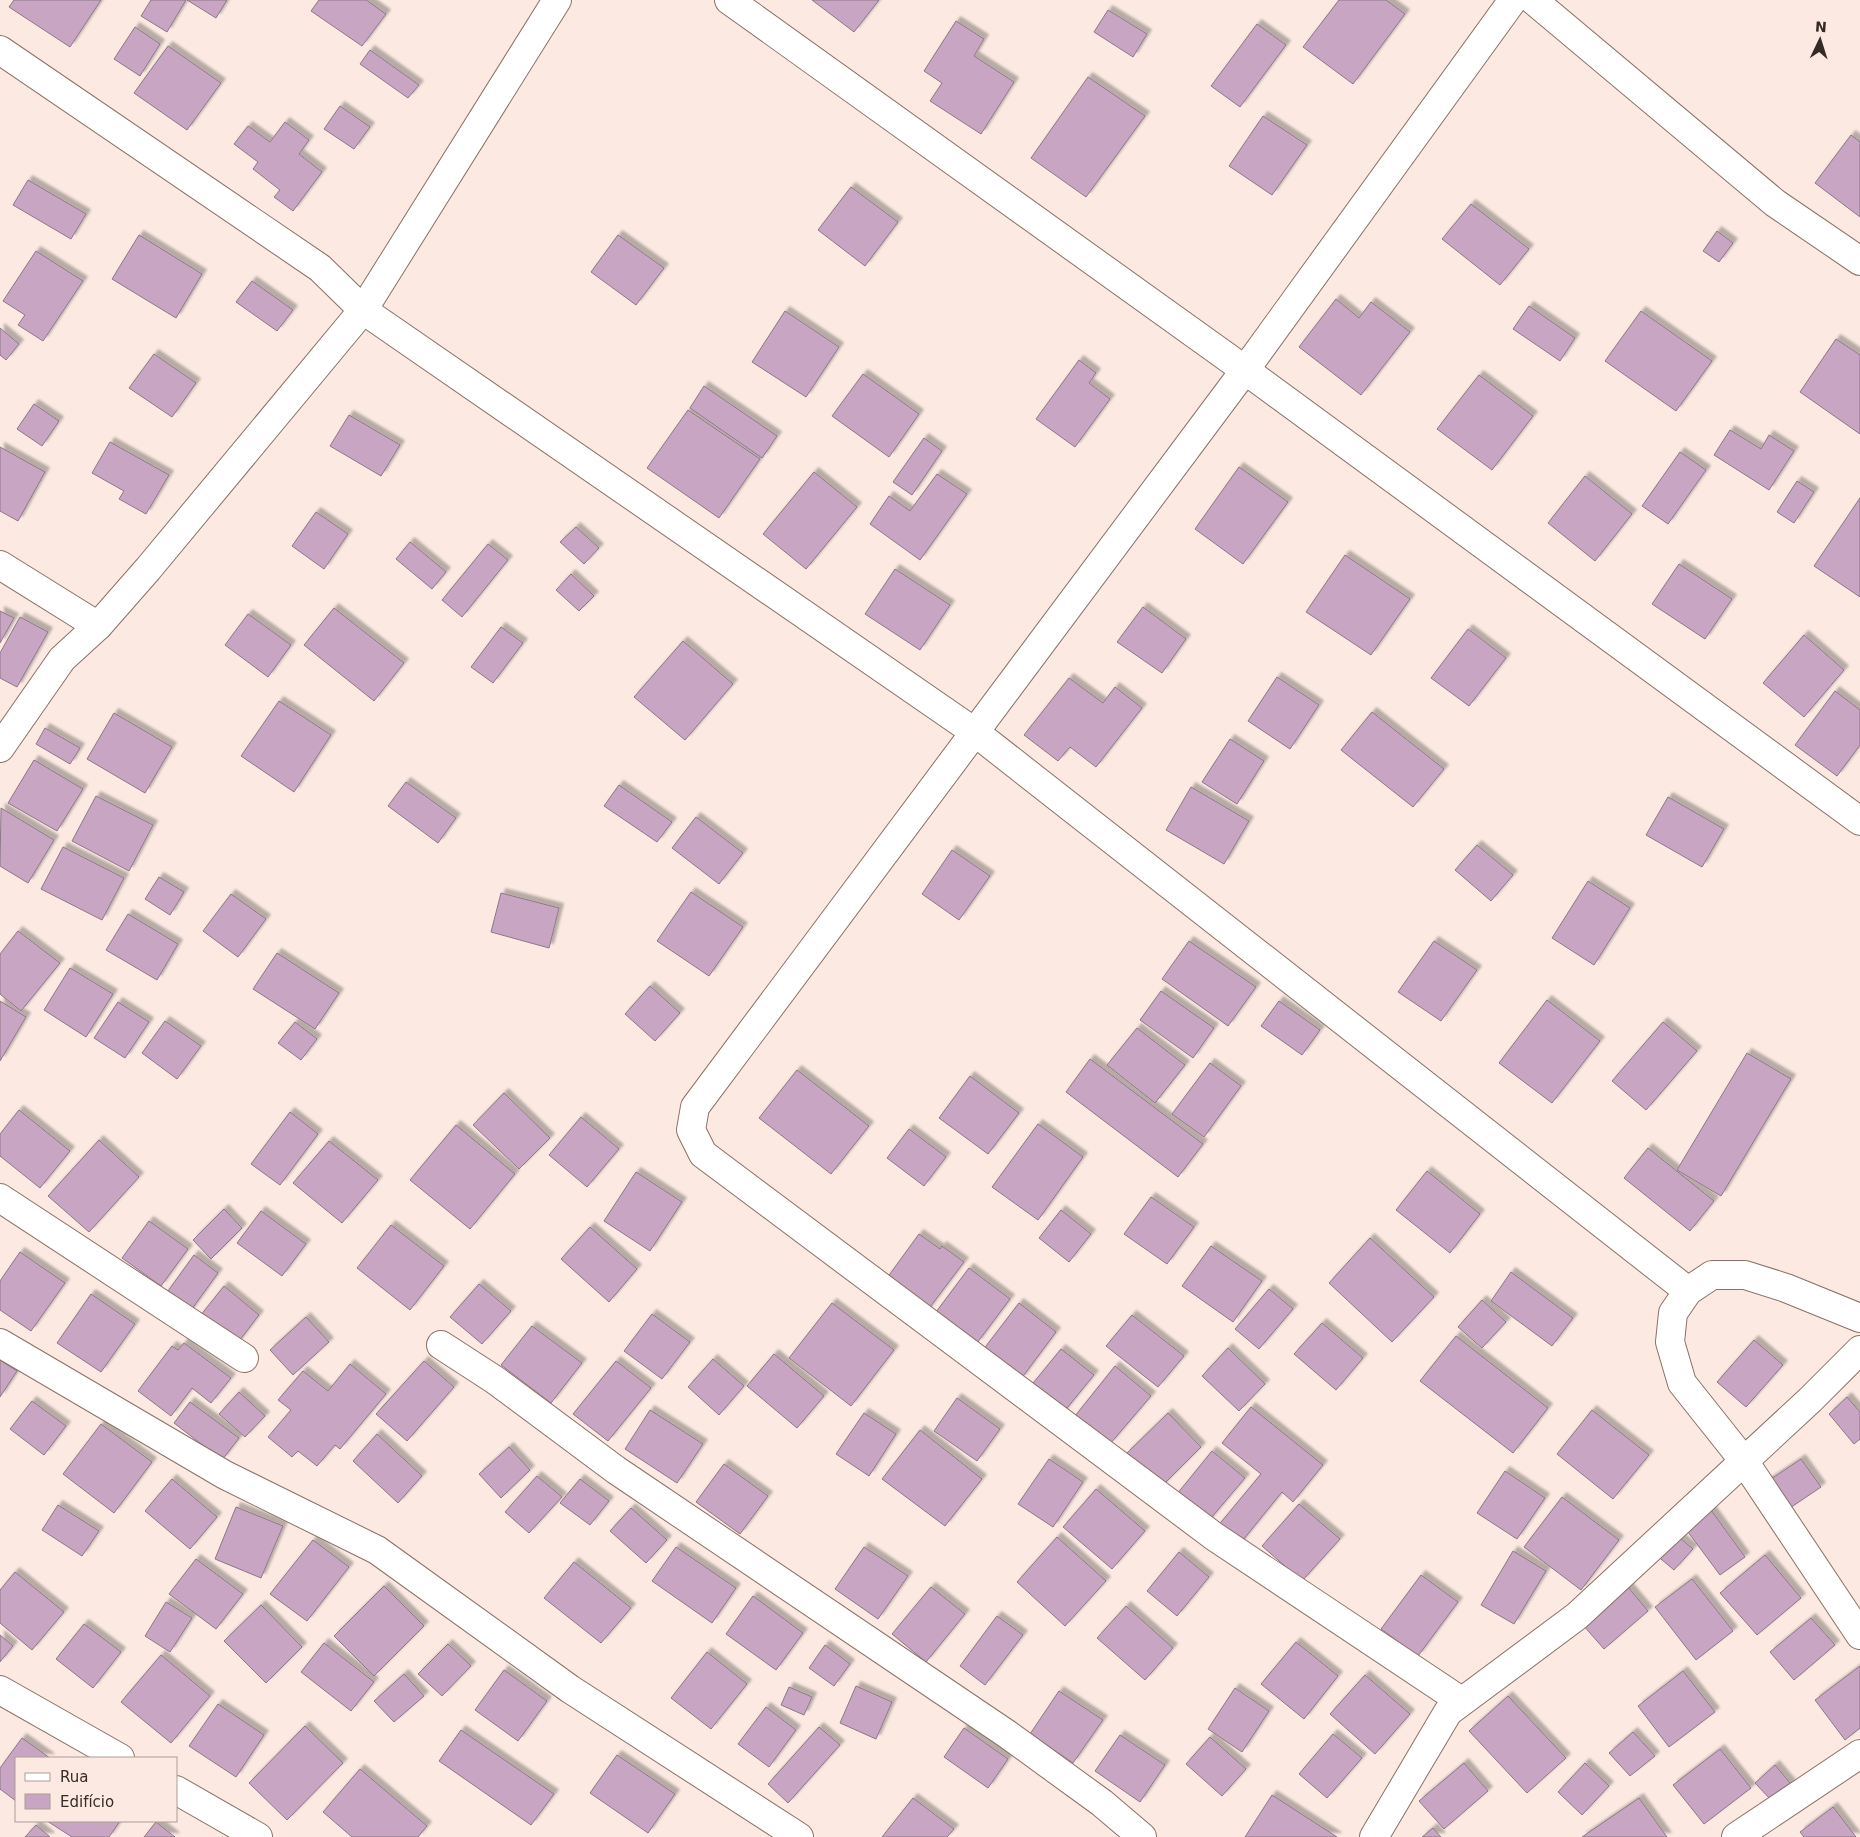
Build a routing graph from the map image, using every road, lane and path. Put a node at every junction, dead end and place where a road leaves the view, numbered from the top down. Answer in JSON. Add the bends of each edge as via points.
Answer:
{"nodes":[{"id":1,"x":557,"y":0,"type":"edge"},
{"id":2,"x":729,"y":0,"type":"edge"},
{"id":3,"x":1513,"y":0,"type":"edge"},
{"id":4,"x":1533,"y":0,"type":"edge"},
{"id":5,"x":0,"y":50,"type":"edge"},
{"id":6,"x":1860,"y":261,"type":"edge"},
{"id":7,"x":362,"y":310,"type":"junction"},
{"id":8,"x":1245,"y":370,"type":"junction"},
{"id":9,"x":0,"y":565,"type":"edge"},
{"id":10,"x":98,"y":626,"type":"junction"},
{"id":11,"x":976,"y":733,"type":"junction"},
{"id":12,"x":0,"y":748,"type":"edge"},
{"id":13,"x":1860,"y":821,"type":"edge"},
{"id":14,"x":0,"y":1198,"type":"edge"},
{"id":15,"x":1688,"y":1291,"type":"junction"},
{"id":16,"x":1860,"y":1318,"type":"edge"},
{"id":17,"x":0,"y":1344,"type":"edge"},
{"id":18,"x":441,"y":1345,"type":"dead end"},
{"id":19,"x":1860,"y":1350,"type":"edge"},
{"id":20,"x":244,"y":1358,"type":"dead end"},
{"id":21,"x":1744,"y":1461,"type":"junction"},
{"id":22,"x":1860,"y":1635,"type":"edge"},
{"id":23,"x":0,"y":1690,"type":"edge"},
{"id":24,"x":1461,"y":1702,"type":"junction"},
{"id":25,"x":1860,"y":1754,"type":"edge"},
{"id":26,"x":118,"y":1757,"type":"edge"},
{"id":27,"x":178,"y":1791,"type":"edge"},
{"id":28,"x":245,"y":1834,"type":"edge"},
{"id":29,"x":799,"y":1837,"type":"edge"},
{"id":30,"x":1142,"y":1837,"type":"edge"},
{"id":31,"x":1374,"y":1837,"type":"edge"},
{"id":32,"x":1736,"y":1837,"type":"edge"}],
"edges":[{"from":1,"to":7,"type":"street"},
{"from":2,"to":8,"type":"street"},
{"from":3,"to":8,"type":"street"},
{"from":4,"to":6,"type":"street","via":[[1775,203]]},
{"from":5,"to":7,"type":"street","via":[[320,268]]},
{"from":7,"to":10,"type":"street"},
{"from":7,"to":11,"type":"street"},
{"from":8,"to":11,"type":"street"},
{"from":8,"to":13,"type":"street"},
{"from":9,"to":10,"type":"street"},
{"from":10,"to":12,"type":"street","via":[[62,659]]},
{"from":11,"to":15,"type":"street"},
{"from":11,"to":24,"type":"street","via":[[695,1106],[691,1130],[703,1154],[1215,1537]]},
{"from":14,"to":20,"type":"street"},
{"from":15,"to":16,"type":"street","via":[[1712,1275],[1745,1275]]},
{"from":15,"to":21,"type":"street","via":[[1673,1313],[1670,1342],[1682,1383]]},
{"from":17,"to":29,"type":"street","via":[[225,1475],[377,1550],[570,1689]]},
{"from":18,"to":30,"type":"street","via":[[495,1380],[616,1470],[1007,1734],[1102,1803]]},
{"from":19,"to":21,"type":"street"},
{"from":21,"to":22,"type":"street"},
{"from":21,"to":24,"type":"street","via":[[1577,1616]]},
{"from":23,"to":26,"type":"street"},
{"from":24,"to":31,"type":"street","via":[[1448,1712]]},
{"from":25,"to":32,"type":"street"},
{"from":27,"to":28,"type":"street"}]}
